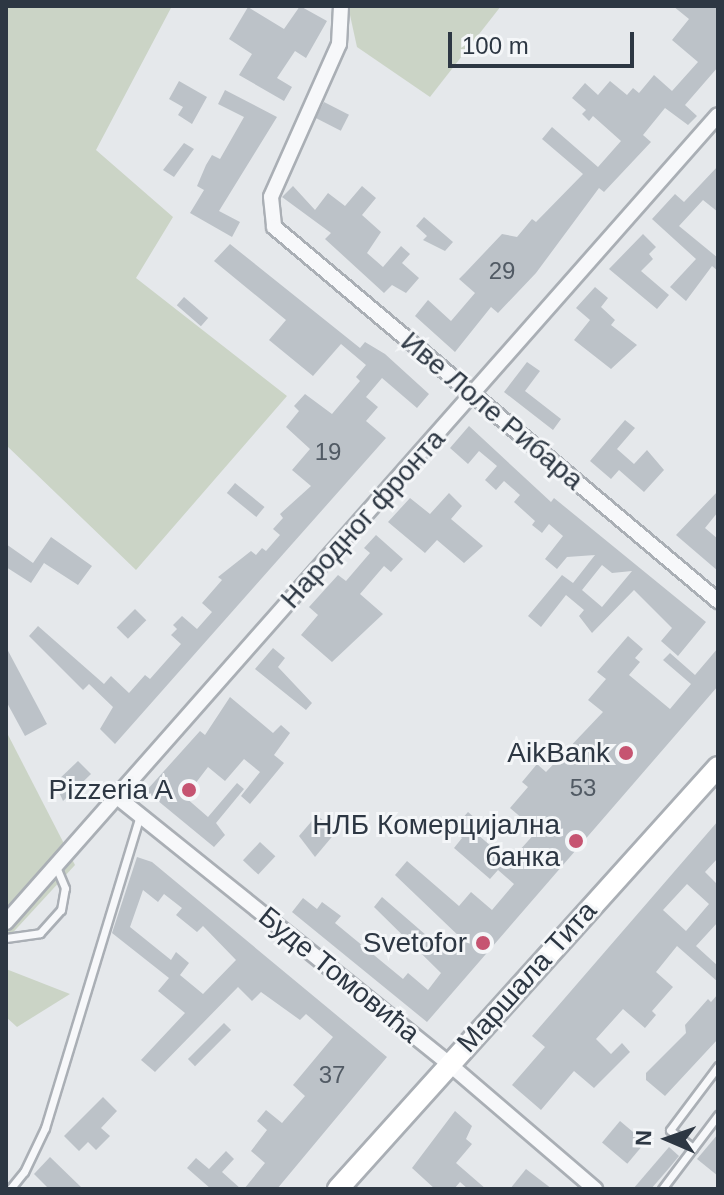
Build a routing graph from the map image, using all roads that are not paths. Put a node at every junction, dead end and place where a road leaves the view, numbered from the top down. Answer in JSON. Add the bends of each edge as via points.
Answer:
{"nodes":[{"id":1,"x":341,"y":6,"type":"edge"},
{"id":2,"x":718,"y":115,"type":"edge"},
{"id":3,"x":473,"y":395,"type":"junction"},
{"id":4,"x":718,"y":601,"type":"edge"},
{"id":5,"x":718,"y":767,"type":"edge"},
{"id":6,"x":116,"y":796,"type":"junction"},
{"id":7,"x":140,"y":815,"type":"junction"},
{"id":8,"x":55,"y":865,"type":"junction"},
{"id":9,"x":6,"y":922,"type":"edge"},
{"id":10,"x":6,"y":938,"type":"edge"},
{"id":11,"x":448,"y":1063,"type":"junction"},
{"id":12,"x":718,"y":1066,"type":"edge"},
{"id":13,"x":718,"y":1115,"type":"edge"},
{"id":14,"x":693,"y":1148,"type":"junction"},
{"id":15,"x":10,"y":1189,"type":"edge"},
{"id":16,"x":338,"y":1189,"type":"edge"},
{"id":17,"x":595,"y":1189,"type":"edge"},
{"id":18,"x":662,"y":1189,"type":"edge"}],
"edges":[{"from":1,"to":3,"type":"street","name":"Иве Лоле Рибара","via":[[339,44],[277,183],[271,218],[282,234]]},
{"from":2,"to":3,"type":"street","name":"Народног фронта"},
{"from":3,"to":4,"type":"street","name":"Иве Лоле Рибара"},
{"from":3,"to":6,"type":"street","name":"Народног фронта"},
{"from":5,"to":11,"type":"street","name":"Маршала Тита"},
{"from":6,"to":7,"type":"street","name":"Буде Томовића"},
{"from":6,"to":8,"type":"street","name":"Народног фронта"},
{"from":7,"to":11,"type":"street","name":"Буде Томовића"},
{"from":7,"to":15,"type":"lane","via":[[45,1128]]},
{"from":8,"to":9,"type":"street","name":"Народног фронта"},
{"from":8,"to":10,"type":"lane","via":[[65,888],[61,910],[40,933]]},
{"from":11,"to":16,"type":"street","name":"Маршала Тита"},
{"from":11,"to":17,"type":"street","name":"Буде Томовића"},
{"from":12,"to":14,"type":"lane","via":[[670,1130]]},
{"from":13,"to":14,"type":"lane"},
{"from":14,"to":18,"type":"lane"}]}
